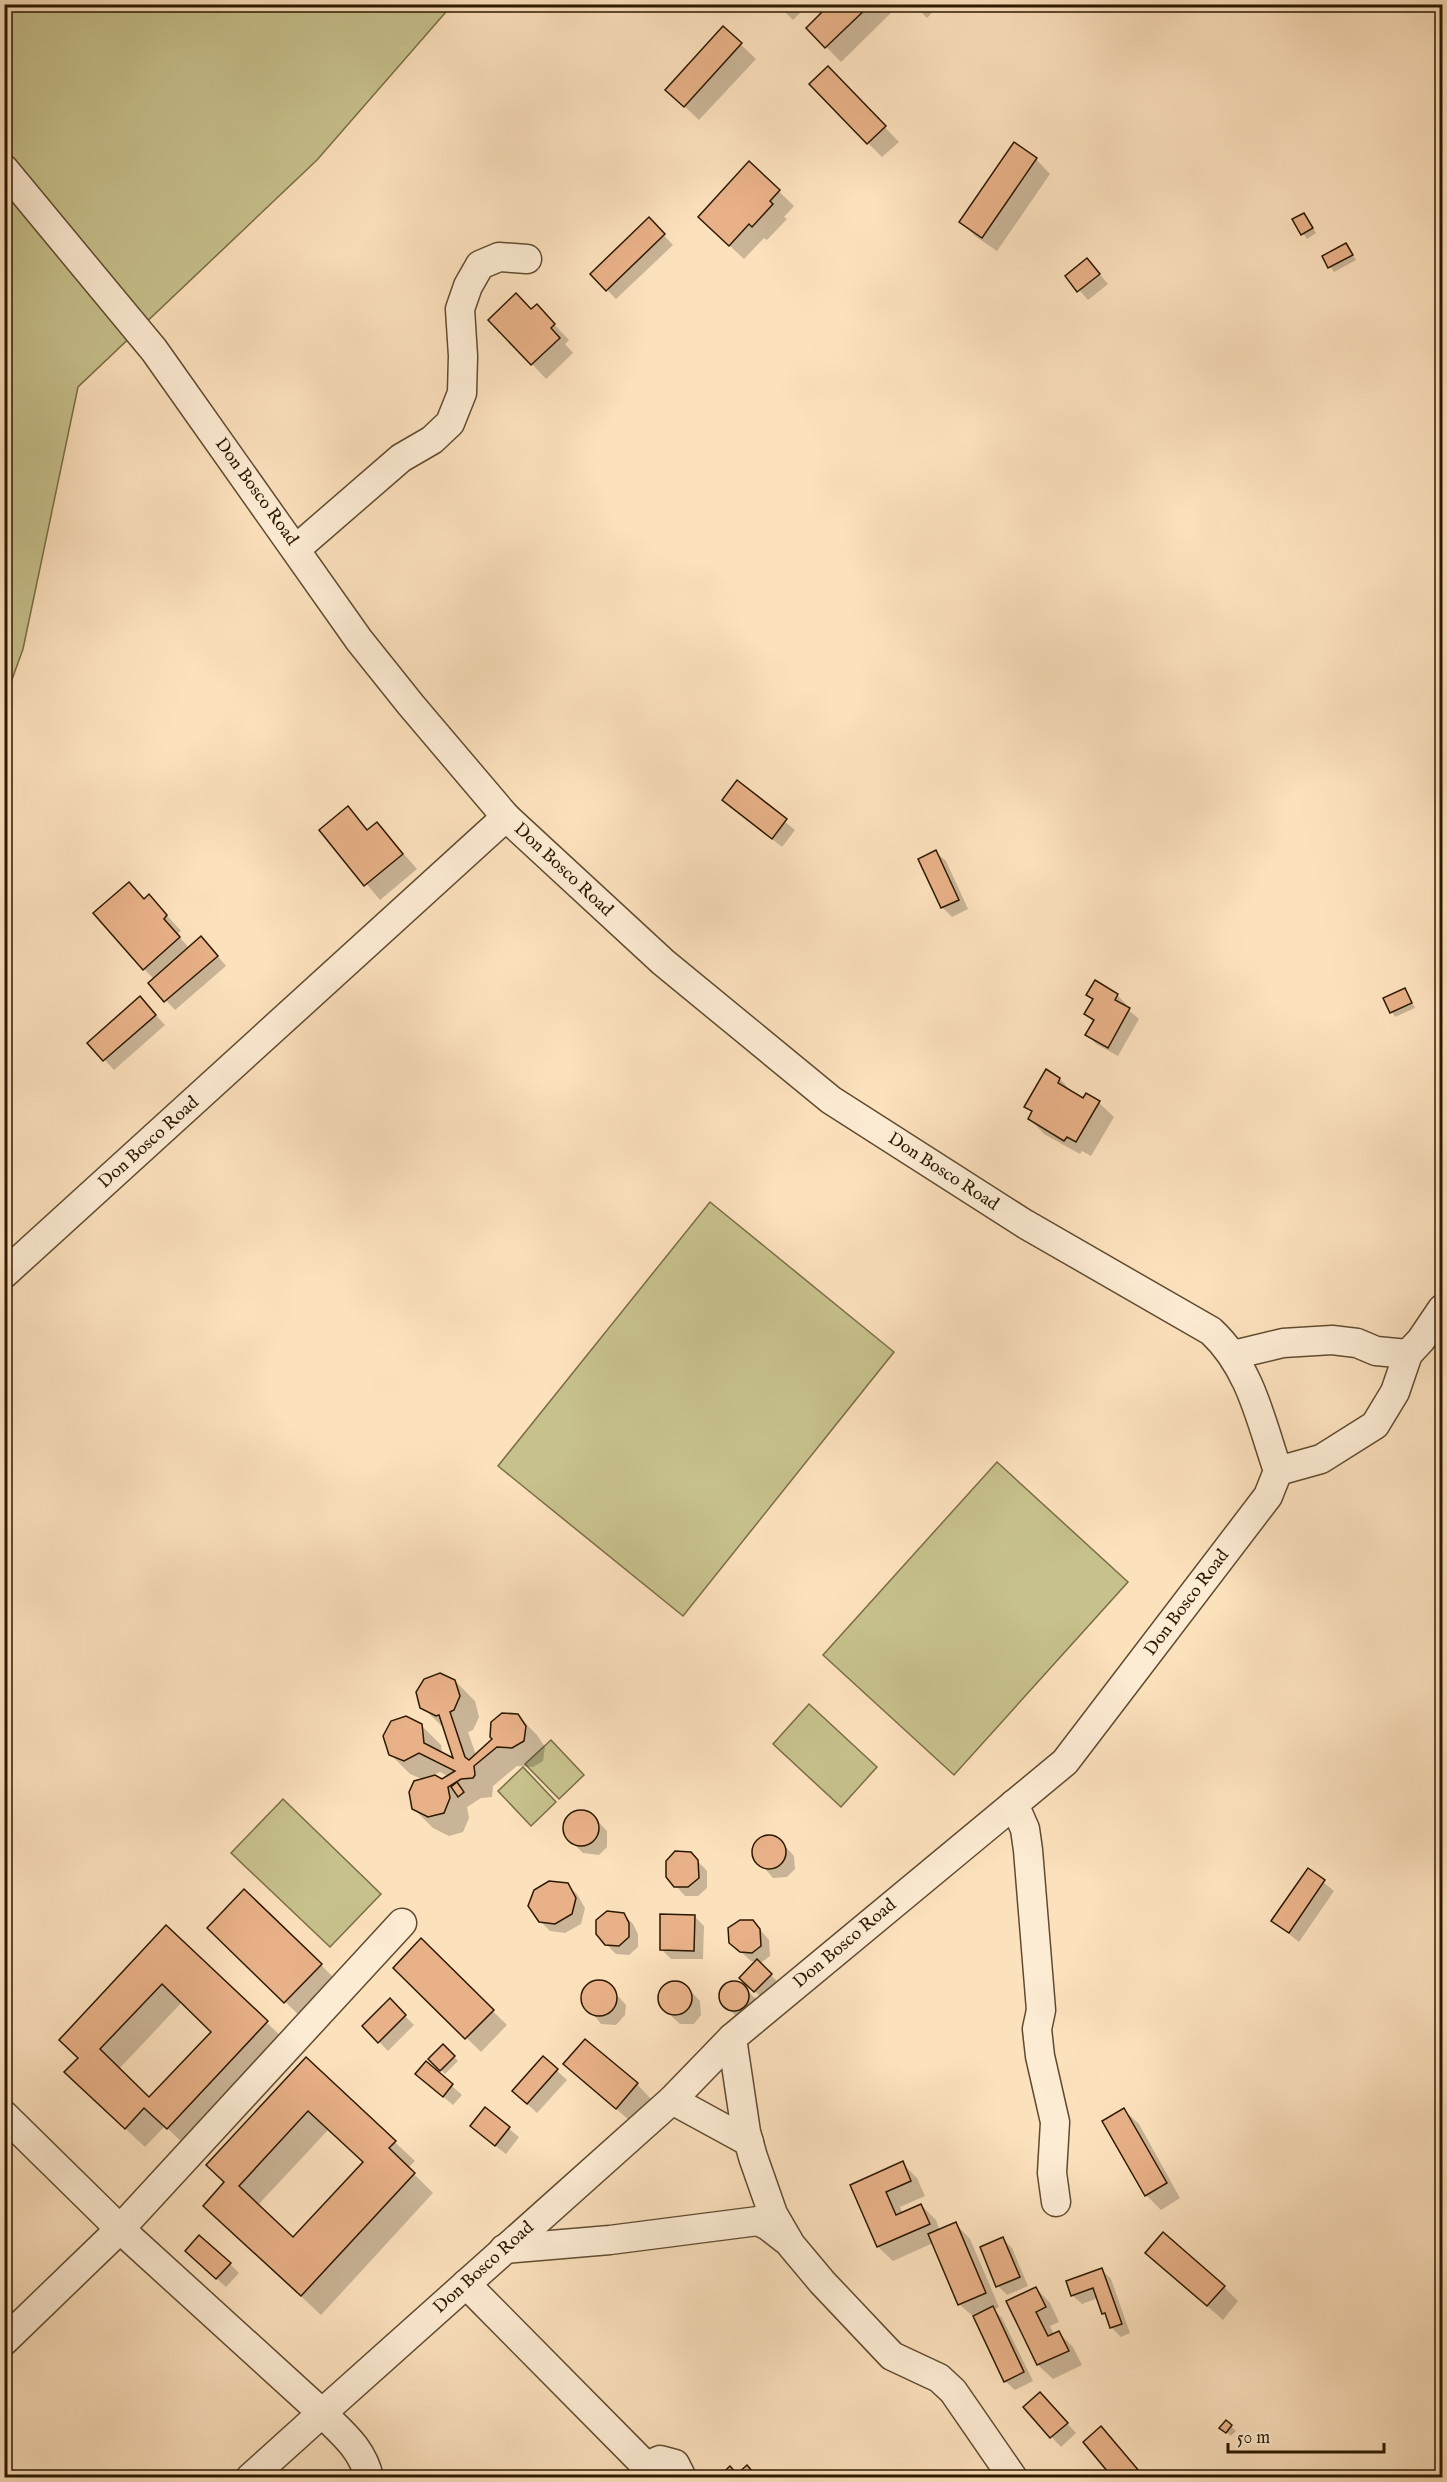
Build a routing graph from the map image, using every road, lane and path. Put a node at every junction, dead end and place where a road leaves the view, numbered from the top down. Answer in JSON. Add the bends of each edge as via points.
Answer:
{"nodes":[{"id":1,"x":4,"y":169,"type":"edge"},
{"id":2,"x":527,"y":259,"type":"dead end"},
{"id":3,"x":296,"y":549,"type":"junction"},
{"id":4,"x":506,"y":818,"type":"junction"},
{"id":5,"x":4,"y":1274,"type":"edge"},
{"id":6,"x":1443,"y":1309,"type":"edge"},
{"id":7,"x":1408,"y":1354,"type":"junction"},
{"id":8,"x":1233,"y":1355,"type":"junction"},
{"id":9,"x":1278,"y":1471,"type":"junction"},
{"id":10,"x":1014,"y":1804,"type":"junction"},
{"id":11,"x":402,"y":1923,"type":"dead end"},
{"id":12,"x":732,"y":2038,"type":"junction"},
{"id":13,"x":672,"y":2100,"type":"junction"},
{"id":14,"x":4,"y":2115,"type":"edge"},
{"id":15,"x":749,"y":2142,"type":"junction"},
{"id":16,"x":1056,"y":2202,"type":"dead end"},
{"id":17,"x":120,"y":2229,"type":"junction"},
{"id":18,"x":791,"y":2245,"type":"junction"},
{"id":19,"x":504,"y":2249,"type":"junction"},
{"id":20,"x":466,"y":2284,"type":"junction"},
{"id":21,"x":4,"y":2341,"type":"edge"},
{"id":22,"x":320,"y":2411,"type":"junction"},
{"id":23,"x":644,"y":2472,"type":"edge"},
{"id":24,"x":250,"y":2478,"type":"edge"},
{"id":25,"x":369,"y":2478,"type":"edge"},
{"id":26,"x":682,"y":2478,"type":"edge"},
{"id":27,"x":1013,"y":2478,"type":"edge"}],
"edges":[{"from":1,"to":3,"type":"street","name":"Don Bosco Road","via":[[154,350]]},
{"from":2,"to":3,"type":"street","via":[[499,256],[480,266],[468,286],[460,309],[462,393],[450,423],[432,440],[401,458]]},
{"from":3,"to":4,"type":"street","name":"Don Bosco Road","via":[[359,640]]},
{"from":4,"to":5,"type":"street","name":"Don Bosco Road"},
{"from":4,"to":8,"type":"street","name":"Don Bosco Road","via":[[663,962],[831,1100],[1025,1224],[1211,1331]]},
{"from":6,"to":7,"type":"street"},
{"from":7,"to":8,"type":"street","via":[[1332,1340],[1283,1343]]},
{"from":7,"to":9,"type":"street","via":[[1395,1392],[1375,1425],[1321,1460]]},
{"from":8,"to":9,"type":"street","name":"Don Bosco Road","via":[[1247,1379]]},
{"from":9,"to":10,"type":"street","name":"Don Bosco Road","via":[[1268,1496],[1065,1762]]},
{"from":10,"to":12,"type":"street","name":"Don Bosco Road"},
{"from":10,"to":16,"type":"street","via":[[1025,1829],[1028,1850],[1041,2010],[1037,2029],[1055,2122],[1052,2172]]},
{"from":11,"to":17,"type":"street"},
{"from":12,"to":13,"type":"street","name":"Don Bosco Road"},
{"from":12,"to":15,"type":"street"},
{"from":13,"to":15,"type":"street"},
{"from":13,"to":19,"type":"street","name":"Don Bosco Road"},
{"from":14,"to":17,"type":"street"},
{"from":15,"to":18,"type":"street","via":[[773,2214]]},
{"from":17,"to":21,"type":"street"},
{"from":17,"to":22,"type":"street"},
{"from":18,"to":19,"type":"street","via":[[758,2222]]},
{"from":18,"to":27,"type":"street","via":[[892,2356],[939,2378],[953,2391]]},
{"from":19,"to":20,"type":"street","name":"Don Bosco Road"},
{"from":20,"to":22,"type":"street","name":"Don Bosco Road"},
{"from":20,"to":23,"type":"street"},
{"from":22,"to":24,"type":"street","name":"Don Bosco Road"},
{"from":22,"to":25,"type":"street","via":[[360,2452]]},
{"from":23,"to":26,"type":"street","via":[[660,2460],[675,2464]]}]}
